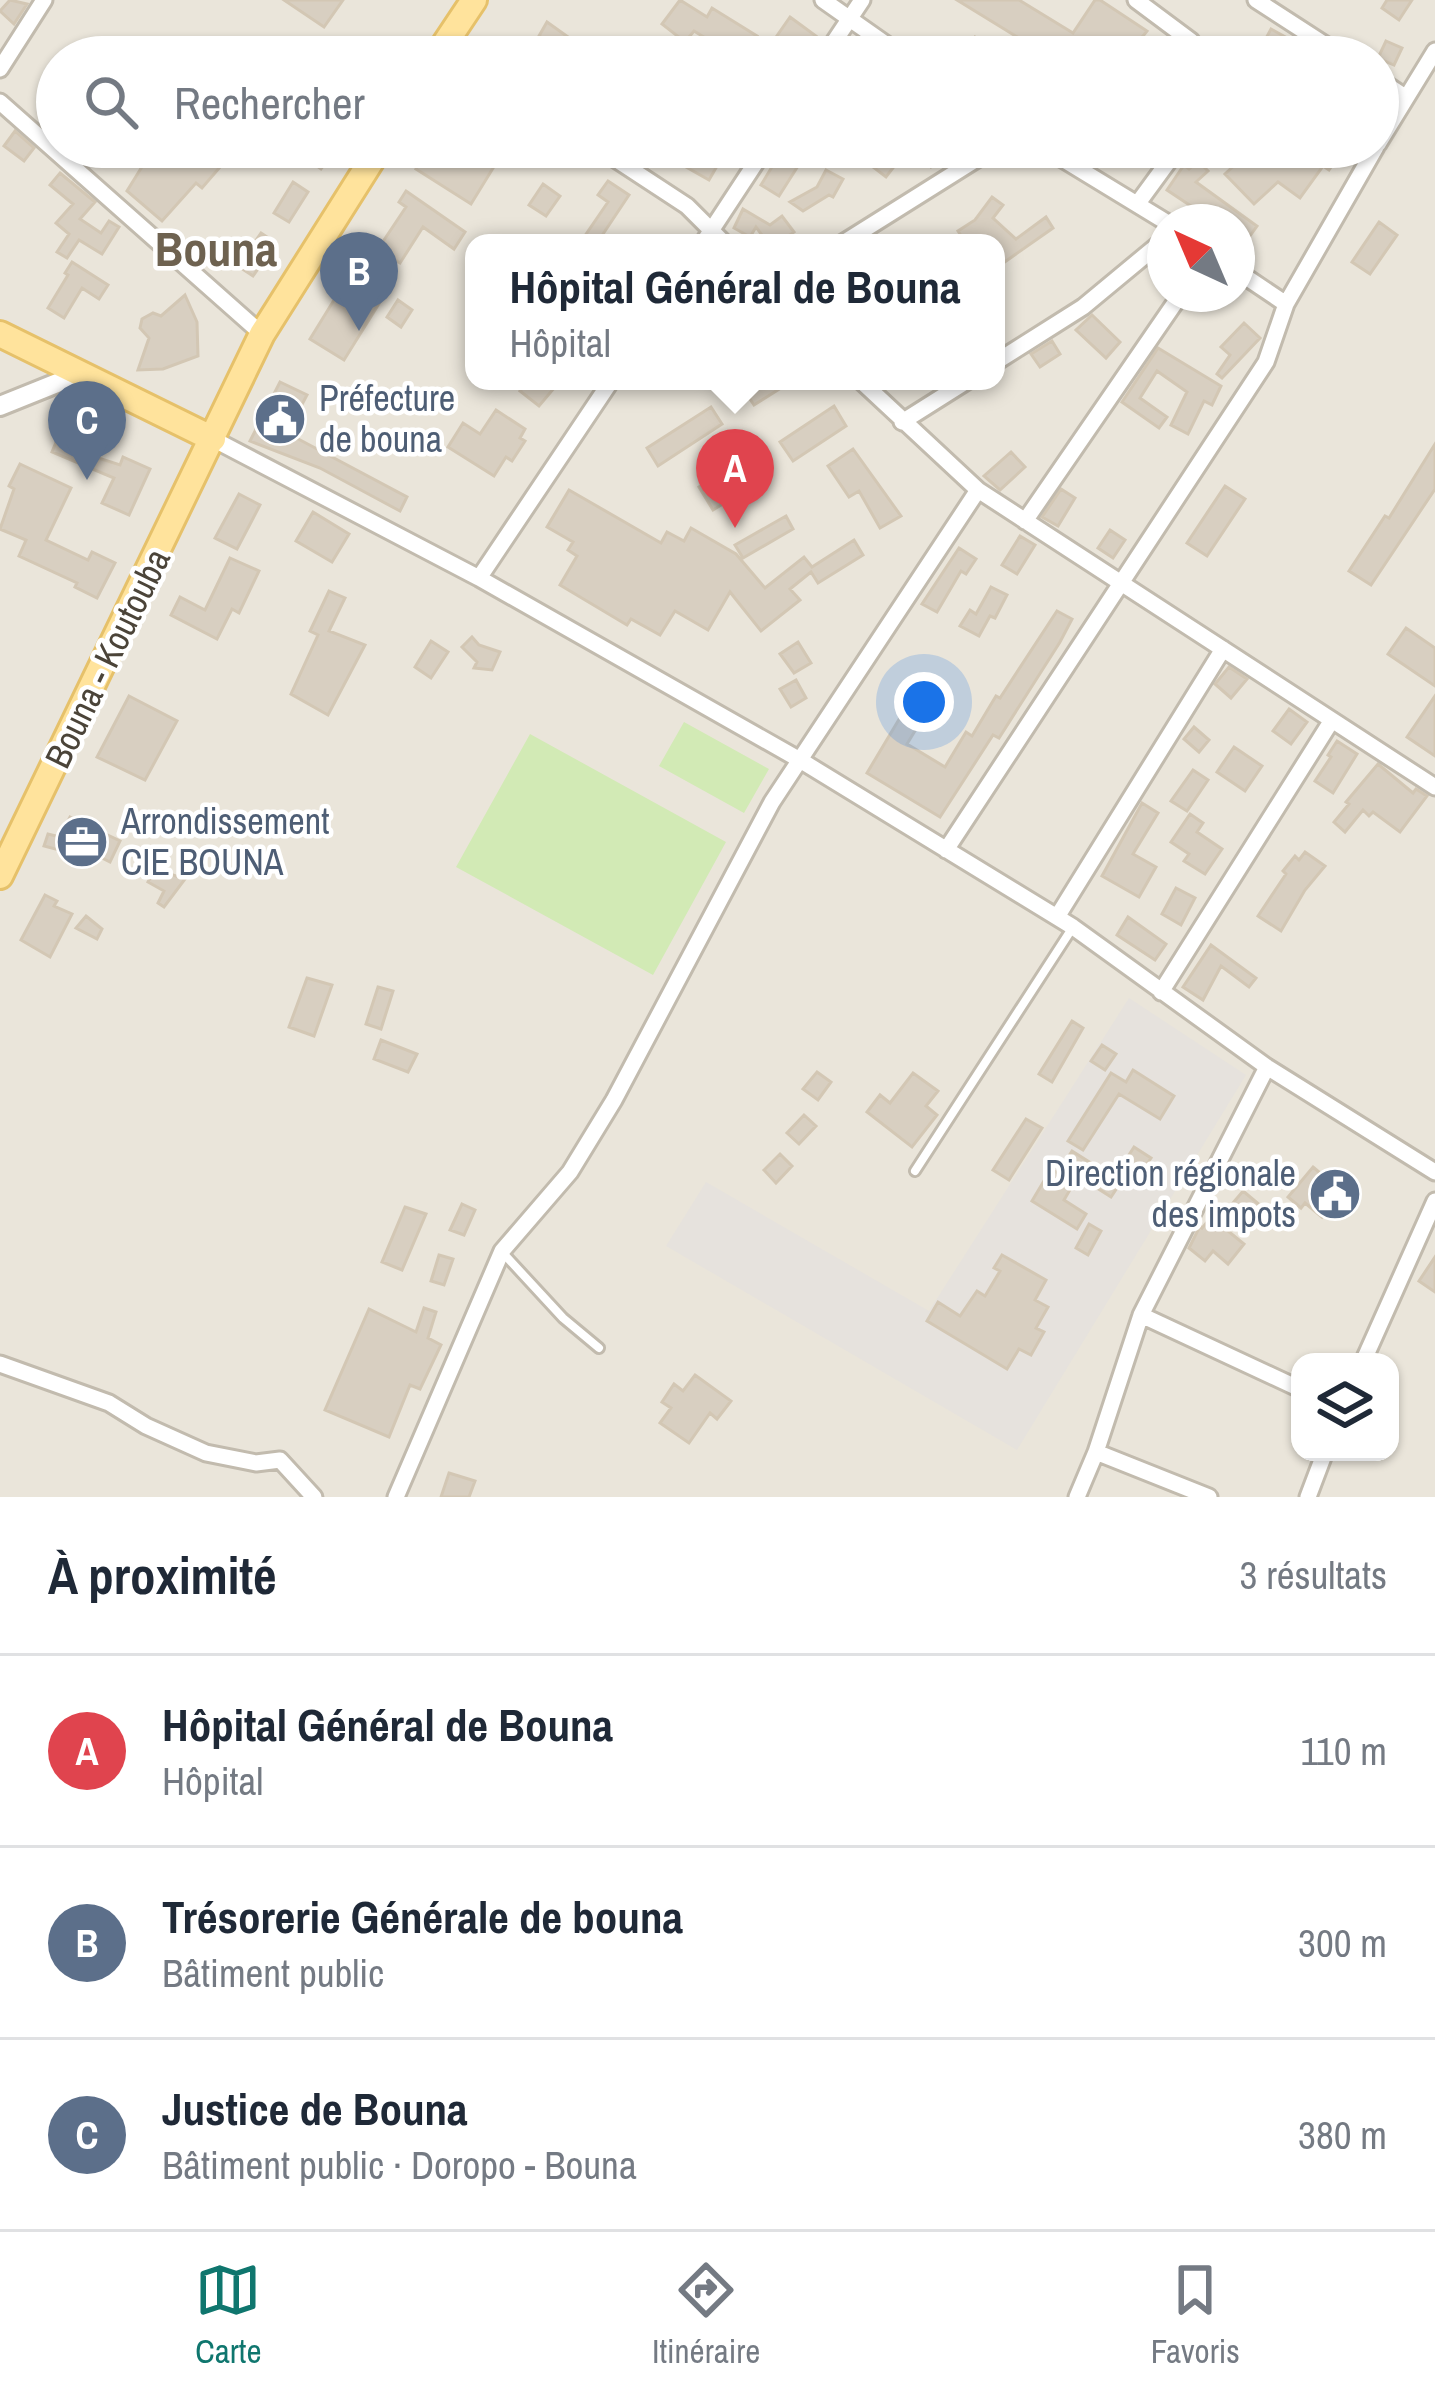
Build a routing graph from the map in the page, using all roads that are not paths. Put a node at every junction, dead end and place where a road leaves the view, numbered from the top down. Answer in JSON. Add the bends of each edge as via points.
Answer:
{"nodes":[{"id":1,"x":44,"y":0,"type":"edge"},
{"id":2,"x":474,"y":0,"type":"edge"},
{"id":3,"x":823,"y":0,"type":"edge"},
{"id":4,"x":862,"y":0,"type":"edge"},
{"id":5,"x":1136,"y":0,"type":"edge"},
{"id":6,"x":1256,"y":0,"type":"edge"},
{"id":7,"x":848,"y":20,"type":"junction"},
{"id":8,"x":455,"y":36,"type":"edge"},
{"id":9,"x":838,"y":36,"type":"edge"},
{"id":10,"x":872,"y":36,"type":"edge"},
{"id":11,"x":1184,"y":36,"type":"edge"},
{"id":12,"x":1312,"y":36,"type":"edge"},
{"id":13,"x":1435,"y":51,"type":"edge"},
{"id":14,"x":0,"y":69,"type":"edge"},
{"id":15,"x":1399,"y":93,"type":"edge"},
{"id":16,"x":1405,"y":97,"type":"junction"},
{"id":17,"x":0,"y":102,"type":"edge"},
{"id":18,"x":1399,"y":108,"type":"edge"},
{"id":19,"x":36,"y":134,"type":"edge"},
{"id":20,"x":75,"y":168,"type":"edge"},
{"id":21,"x":367,"y":168,"type":"edge"},
{"id":22,"x":628,"y":168,"type":"edge"},
{"id":23,"x":754,"y":168,"type":"edge"},
{"id":24,"x":963,"y":168,"type":"edge"},
{"id":25,"x":1079,"y":168,"type":"edge"},
{"id":26,"x":1164,"y":168,"type":"edge"},
{"id":27,"x":1364,"y":168,"type":"edge"},
{"id":28,"x":1138,"y":203,"type":"junction"},
{"id":29,"x":1147,"y":209,"type":"edge"},
{"id":30,"x":709,"y":234,"type":"edge"},
{"id":31,"x":716,"y":234,"type":"edge"},
{"id":32,"x":857,"y":234,"type":"edge"},
{"id":33,"x":1147,"y":253,"type":"edge"},
{"id":34,"x":1255,"y":283,"type":"edge"},
{"id":35,"x":1286,"y":304,"type":"junction"},
{"id":36,"x":1169,"y":312,"type":"edge"},
{"id":37,"x":0,"y":334,"type":"edge"},
{"id":38,"x":262,"y":334,"type":"junction"},
{"id":39,"x":1005,"y":356,"type":"edge"},
{"id":40,"x":82,"y":373,"type":"junction"},
{"id":41,"x":605,"y":390,"type":"edge"},
{"id":42,"x":870,"y":390,"type":"edge"},
{"id":43,"x":953,"y":390,"type":"edge"},
{"id":44,"x":0,"y":406,"type":"edge"},
{"id":45,"x":902,"y":422,"type":"junction"},
{"id":46,"x":213,"y":439,"type":"junction"},
{"id":47,"x":978,"y":490,"type":"junction"},
{"id":48,"x":1025,"y":520,"type":"junction"},
{"id":49,"x":479,"y":578,"type":"junction"},
{"id":50,"x":1122,"y":584,"type":"junction"},
{"id":51,"x":1222,"y":649,"type":"junction"},
{"id":52,"x":1332,"y":721,"type":"junction"},
{"id":53,"x":800,"y":760,"type":"junction"},
{"id":54,"x":1435,"y":788,"type":"edge"},
{"id":55,"x":946,"y":850,"type":"junction"},
{"id":56,"x":0,"y":876,"type":"edge"},
{"id":57,"x":1057,"y":917,"type":"junction"},
{"id":58,"x":1072,"y":927,"type":"junction"},
{"id":59,"x":1161,"y":992,"type":"junction"},
{"id":60,"x":1268,"y":1067,"type":"junction"},
{"id":61,"x":915,"y":1171,"type":"dead end"},
{"id":62,"x":1435,"y":1172,"type":"edge"},
{"id":63,"x":1435,"y":1201,"type":"edge"},
{"id":64,"x":502,"y":1252,"type":"junction"},
{"id":65,"x":1141,"y":1315,"type":"junction"},
{"id":66,"x":599,"y":1348,"type":"dead end"},
{"id":67,"x":1367,"y":1353,"type":"edge"},
{"id":68,"x":0,"y":1364,"type":"edge"},
{"id":69,"x":1291,"y":1385,"type":"edge"},
{"id":70,"x":1096,"y":1452,"type":"junction"},
{"id":71,"x":1322,"y":1461,"type":"edge"},
{"id":72,"x":314,"y":1497,"type":"edge"},
{"id":73,"x":396,"y":1497,"type":"edge"},
{"id":74,"x":1077,"y":1497,"type":"edge"},
{"id":75,"x":1209,"y":1497,"type":"edge"},
{"id":76,"x":1308,"y":1497,"type":"edge"}],
"edges":[{"from":1,"to":14,"type":"street"},
{"from":2,"to":8,"type":"main road"},
{"from":3,"to":7,"type":"street"},
{"from":4,"to":7,"type":"street"},
{"from":5,"to":11,"type":"street"},
{"from":6,"to":12,"type":"street"},
{"from":7,"to":9,"type":"street"},
{"from":7,"to":10,"type":"street"},
{"from":13,"to":16,"type":"street"},
{"from":15,"to":16,"type":"street"},
{"from":16,"to":18,"type":"street"},
{"from":17,"to":19,"type":"street"},
{"from":20,"to":38,"type":"street"},
{"from":21,"to":38,"type":"main road","name":"Bouna - Koutouba"},
{"from":22,"to":30,"type":"street","via":[[687,206]]},
{"from":23,"to":31,"type":"street"},
{"from":24,"to":32,"type":"street"},
{"from":25,"to":28,"type":"street"},
{"from":26,"to":28,"type":"street"},
{"from":27,"to":35,"type":"street"},
{"from":28,"to":29,"type":"street"},
{"from":33,"to":39,"type":"street"},
{"from":34,"to":35,"type":"street"},
{"from":35,"to":50,"type":"street","via":[[1266,362]]},
{"from":36,"to":48,"type":"street"},
{"from":37,"to":40,"type":"main road"},
{"from":38,"to":46,"type":"main road","name":"Bouna - Koutouba"},
{"from":40,"to":44,"type":"street"},
{"from":40,"to":46,"type":"main road"},
{"from":41,"to":49,"type":"street"},
{"from":42,"to":45,"type":"street"},
{"from":43,"to":45,"type":"street"},
{"from":45,"to":47,"type":"street"},
{"from":46,"to":49,"type":"street"},
{"from":46,"to":56,"type":"main road","name":"Bouna - Koutouba"},
{"from":47,"to":48,"type":"street"},
{"from":47,"to":53,"type":"street"},
{"from":48,"to":50,"type":"street"},
{"from":49,"to":53,"type":"street"},
{"from":50,"to":51,"type":"street"},
{"from":50,"to":55,"type":"street"},
{"from":51,"to":52,"type":"street"},
{"from":51,"to":57,"type":"street"},
{"from":52,"to":54,"type":"street"},
{"from":52,"to":59,"type":"street"},
{"from":53,"to":55,"type":"street"},
{"from":53,"to":64,"type":"street","via":[[614,1100],[570,1172]]},
{"from":55,"to":57,"type":"street"},
{"from":57,"to":58,"type":"street"},
{"from":58,"to":59,"type":"street"},
{"from":58,"to":61,"type":"lane"},
{"from":59,"to":60,"type":"street"},
{"from":60,"to":62,"type":"street"},
{"from":60,"to":65,"type":"street"},
{"from":63,"to":67,"type":"street"},
{"from":64,"to":66,"type":"lane"},
{"from":64,"to":73,"type":"street"},
{"from":65,"to":69,"type":"street"},
{"from":65,"to":70,"type":"street"},
{"from":68,"to":72,"type":"street","via":[[109,1403],[206,1453],[280,1460]]},
{"from":70,"to":74,"type":"street"},
{"from":70,"to":75,"type":"street"},
{"from":71,"to":76,"type":"street"}]}
